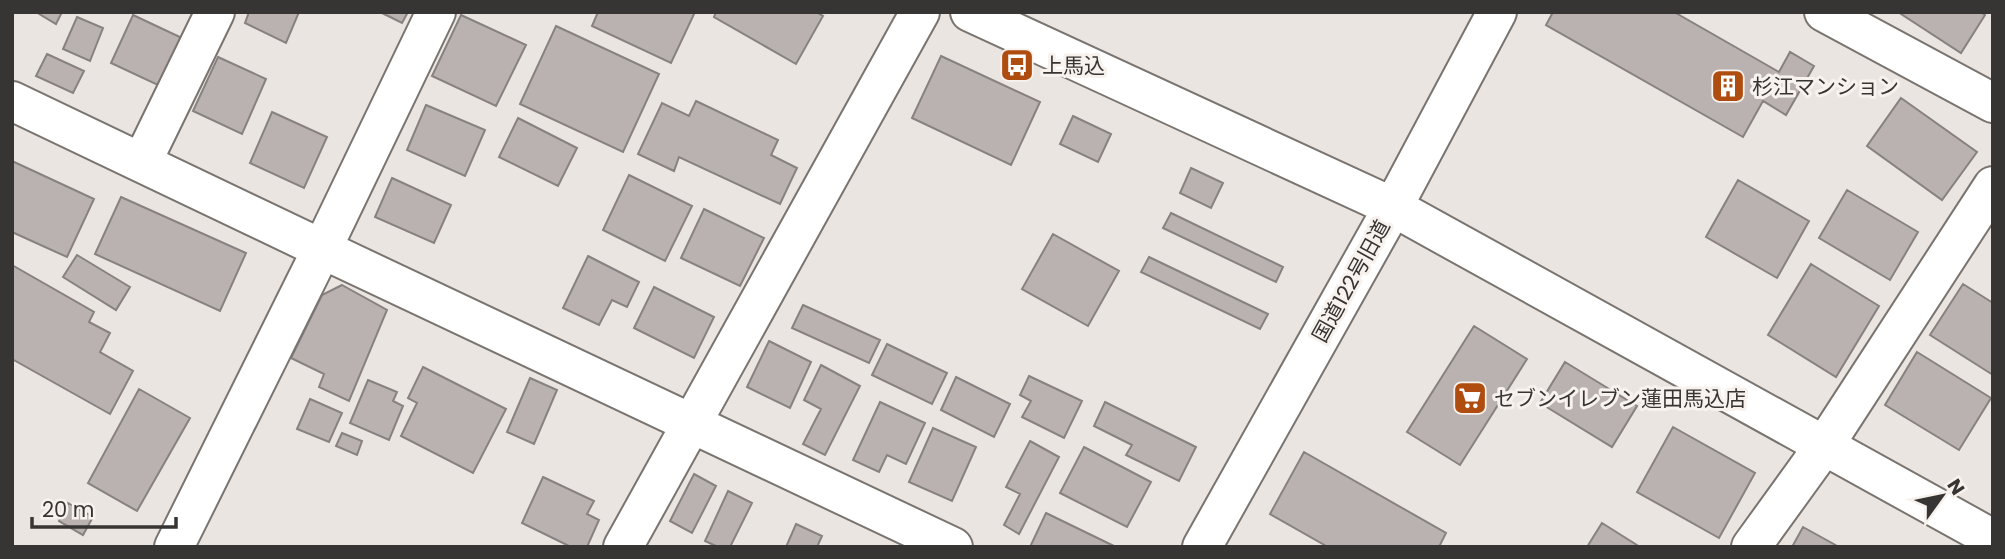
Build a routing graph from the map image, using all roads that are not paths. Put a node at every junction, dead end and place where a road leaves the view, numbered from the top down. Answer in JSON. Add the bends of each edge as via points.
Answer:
{"nodes":[{"id":1,"x":215,"y":12,"type":"edge"},
{"id":2,"x":436,"y":12,"type":"edge"},
{"id":3,"x":920,"y":12,"type":"edge"},
{"id":4,"x":1496,"y":12,"type":"edge"},
{"id":5,"x":1824,"y":12,"type":"edge"},
{"id":6,"x":977,"y":14,"type":"edge"},
{"id":7,"x":12,"y":101,"type":"edge"},
{"id":8,"x":1993,"y":103,"type":"edge"},
{"id":9,"x":142,"y":162,"type":"junction"},
{"id":10,"x":1993,"y":186,"type":"edge"},
{"id":11,"x":1393,"y":207,"type":"junction"},
{"id":12,"x":321,"y":249,"type":"junction"},
{"id":13,"x":691,"y":424,"type":"junction"},
{"id":14,"x":1825,"y":446,"type":"junction"},
{"id":15,"x":1993,"y":539,"type":"edge"},
{"id":16,"x":174,"y":547,"type":"edge"},
{"id":17,"x":623,"y":547,"type":"edge"},
{"id":18,"x":953,"y":547,"type":"edge"},
{"id":19,"x":1202,"y":547,"type":"edge"},
{"id":20,"x":1751,"y":547,"type":"edge"}],
"edges":[{"from":1,"to":9,"type":"street"},
{"from":2,"to":12,"type":"street"},
{"from":3,"to":13,"type":"street"},
{"from":4,"to":11,"type":"street","name":"国道122号旧道"},
{"from":5,"to":8,"type":"street"},
{"from":6,"to":11,"type":"street"},
{"from":7,"to":9,"type":"street"},
{"from":9,"to":12,"type":"street"},
{"from":10,"to":14,"type":"street"},
{"from":11,"to":14,"type":"street"},
{"from":11,"to":19,"type":"street","name":"国道122号旧道"},
{"from":12,"to":13,"type":"street"},
{"from":12,"to":16,"type":"street"},
{"from":13,"to":17,"type":"street"},
{"from":13,"to":18,"type":"street"},
{"from":14,"to":15,"type":"street"},
{"from":14,"to":20,"type":"street"}]}
